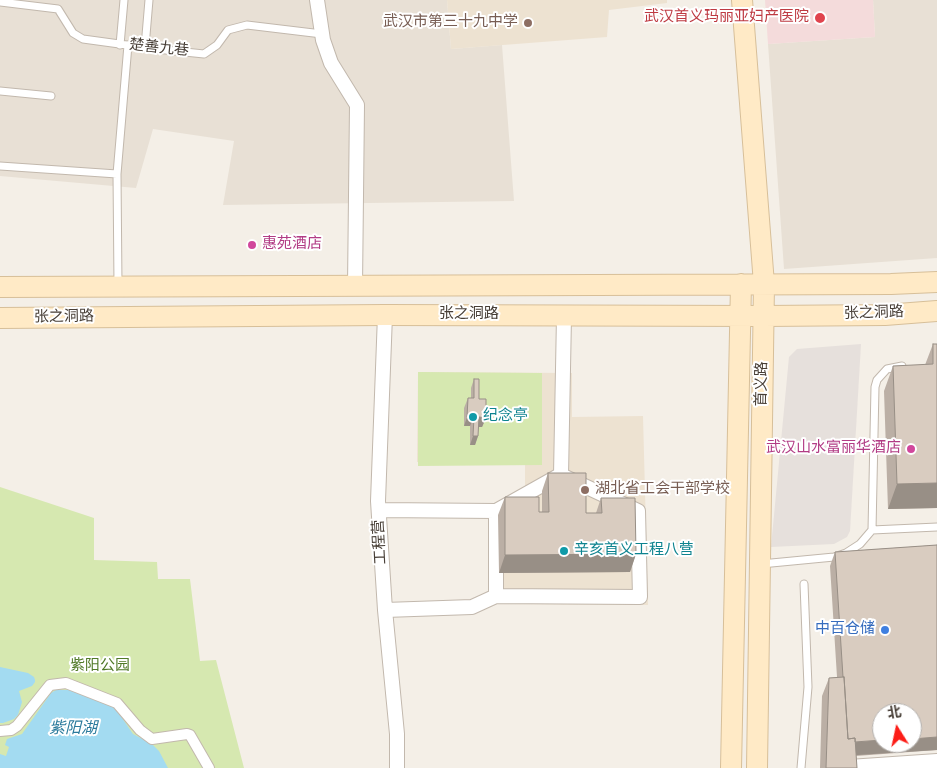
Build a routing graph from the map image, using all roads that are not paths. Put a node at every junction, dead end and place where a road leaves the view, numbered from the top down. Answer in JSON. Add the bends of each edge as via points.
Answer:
{"nodes":[{"id":1,"x":124,"y":0,"type":"edge"},
{"id":2,"x":148,"y":0,"type":"edge"},
{"id":3,"x":317,"y":0,"type":"edge"},
{"id":4,"x":742,"y":0,"type":"edge"},
{"id":5,"x":0,"y":2,"type":"edge"},
{"id":6,"x":322,"y":34,"type":"junction"},
{"id":7,"x":124,"y":45,"type":"junction"},
{"id":8,"x":145,"y":47,"type":"junction"},
{"id":9,"x":0,"y":92,"type":"edge"},
{"id":10,"x":52,"y":96,"type":"dead end"},
{"id":11,"x":0,"y":166,"type":"edge"},
{"id":12,"x":117,"y":174,"type":"junction"},
{"id":13,"x":937,"y":282,"type":"edge"},
{"id":14,"x":741,"y":284,"type":"junction"},
{"id":15,"x":764,"y":284,"type":"junction"},
{"id":16,"x":118,"y":286,"type":"junction"},
{"id":17,"x":355,"y":286,"type":"junction"},
{"id":18,"x":0,"y":287,"type":"edge"},
{"id":19,"x":937,"y":311,"type":"edge"},
{"id":20,"x":385,"y":315,"type":"junction"},
{"id":21,"x":564,"y":316,"type":"junction"},
{"id":22,"x":740,"y":316,"type":"junction"},
{"id":23,"x":764,"y":316,"type":"junction"},
{"id":24,"x":0,"y":318,"type":"edge"},
{"id":25,"x":913,"y":366,"type":"edge"},
{"id":26,"x":561,"y":475,"type":"junction"},
{"id":27,"x":379,"y":510,"type":"junction"},
{"id":28,"x":496,"y":511,"type":"junction"},
{"id":29,"x":937,"y":527,"type":"edge"},
{"id":30,"x":872,"y":530,"type":"junction"},
{"id":31,"x":759,"y":564,"type":"junction"},
{"id":32,"x":804,"y":584,"type":"dead end"},
{"id":33,"x":496,"y":596,"type":"junction"},
{"id":34,"x":385,"y":610,"type":"junction"},
{"id":35,"x":0,"y":731,"type":"edge"},
{"id":36,"x":937,"y":761,"type":"edge"},
{"id":37,"x":849,"y":767,"type":"edge"},
{"id":38,"x":209,"y":768,"type":"edge"},
{"id":39,"x":397,"y":768,"type":"edge"},
{"id":40,"x":731,"y":768,"type":"edge"},
{"id":41,"x":757,"y":768,"type":"edge"},
{"id":42,"x":801,"y":768,"type":"edge"},
{"id":43,"x":930,"y":768,"type":"edge"},
{"id":44,"x":937,"y":768,"type":"edge"}],
"edges":[{"from":1,"to":7,"type":"lane"},
{"from":2,"to":8,"type":"lane"},
{"from":3,"to":6,"type":"street"},
{"from":4,"to":15,"type":"main road","name":"首义路"},
{"from":5,"to":7,"type":"lane","name":"楚善九巷","via":[[58,9],[73,33],[83,39]]},
{"from":6,"to":8,"type":"lane","name":"楚善九巷","via":[[247,26],[228,30],[217,45],[204,54]]},
{"from":6,"to":17,"type":"street","via":[[331,63],[357,105]]},
{"from":7,"to":8,"type":"lane","name":"楚善九巷"},
{"from":7,"to":12,"type":"lane"},
{"from":9,"to":10,"type":"lane"},
{"from":11,"to":12,"type":"lane"},
{"from":12,"to":16,"type":"lane"},
{"from":13,"to":15,"type":"main road","name":"张之洞路"},
{"from":14,"to":15,"type":"main road","name":"张之洞路"},
{"from":14,"to":17,"type":"main road","name":"张之洞路"},
{"from":14,"to":22,"type":"main road","name":"首义路"},
{"from":15,"to":23,"type":"main road","name":"首义路"},
{"from":16,"to":17,"type":"main road","name":"张之洞路"},
{"from":16,"to":18,"type":"main road","name":"张之洞路"},
{"from":19,"to":23,"type":"main road","name":"张之洞路"},
{"from":20,"to":21,"type":"main road","name":"张之洞路"},
{"from":20,"to":24,"type":"main road","name":"张之洞路"},
{"from":20,"to":27,"type":"street","name":"工程营"},
{"from":21,"to":22,"type":"main road","name":"张之洞路"},
{"from":21,"to":26,"type":"street"},
{"from":22,"to":23,"type":"main road","name":"张之洞路"},
{"from":22,"to":40,"type":"main road","name":"首义路"},
{"from":23,"to":31,"type":"main road","name":"首义路"},
{"from":25,"to":30,"type":"lane","via":[[887,369],[875,387]]},
{"from":26,"to":28,"type":"street"},
{"from":26,"to":33,"type":"street","via":[[638,511],[640,597]]},
{"from":27,"to":28,"type":"street"},
{"from":27,"to":34,"type":"street","name":"工程营"},
{"from":28,"to":33,"type":"street"},
{"from":29,"to":30,"type":"lane"},
{"from":30,"to":31,"type":"lane","via":[[846,554]]},
{"from":31,"to":41,"type":"main road","name":"首义路"},
{"from":32,"to":42,"type":"lane","via":[[808,687]]},
{"from":33,"to":34,"type":"street","via":[[472,607]]},
{"from":34,"to":39,"type":"street","name":"工程营","via":[[397,734]]},
{"from":35,"to":38,"type":"street","via":[[17,726],[50,685],[66,683],[117,703],[152,739],[190,735]]},
{"from":36,"to":37,"type":"street"},
{"from":43,"to":44,"type":"street"}]}
